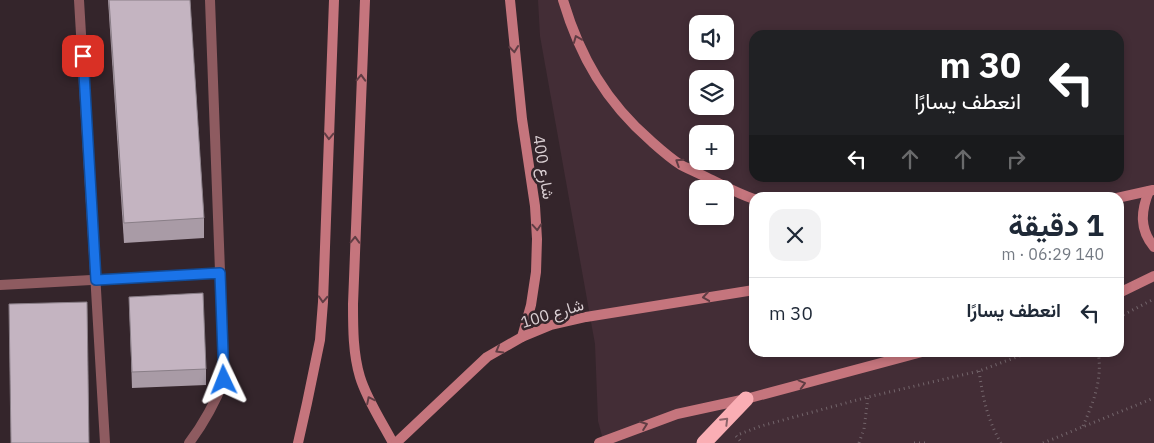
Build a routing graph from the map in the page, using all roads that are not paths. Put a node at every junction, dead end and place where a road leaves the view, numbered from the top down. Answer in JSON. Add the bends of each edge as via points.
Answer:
{"nodes":[{"id":1,"x":79,"y":0,"type":"edge"},
{"id":2,"x":210,"y":0,"type":"edge"},
{"id":3,"x":334,"y":0,"type":"edge"},
{"id":4,"x":365,"y":0,"type":"edge"},
{"id":5,"x":510,"y":0,"type":"edge"},
{"id":6,"x":563,"y":0,"type":"edge"},
{"id":7,"x":1152,"y":191,"type":"edge"},
{"id":8,"x":749,"y":197,"type":"edge"},
{"id":9,"x":1124,"y":197,"type":"edge"},
{"id":10,"x":1154,"y":247,"type":"edge"},
{"id":11,"x":220,"y":273,"type":"junction"},
{"id":12,"x":1154,"y":276,"type":"edge"},
{"id":13,"x":96,"y":280,"type":"junction"},
{"id":14,"x":0,"y":285,"type":"edge"},
{"id":15,"x":749,"y":291,"type":"edge"},
{"id":16,"x":1124,"y":291,"type":"edge"},
{"id":17,"x":522,"y":337,"type":"junction"},
{"id":18,"x":903,"y":357,"type":"edge"},
{"id":19,"x":746,"y":399,"type":"junction"},
{"id":20,"x":105,"y":443,"type":"edge"},
{"id":21,"x":189,"y":443,"type":"edge"},
{"id":22,"x":298,"y":443,"type":"edge"},
{"id":23,"x":395,"y":443,"type":"edge"},
{"id":24,"x":599,"y":443,"type":"edge"},
{"id":25,"x":704,"y":443,"type":"edge"}],
"edges":[{"from":1,"to":13,"type":"lane"},
{"from":2,"to":11,"type":"lane"},
{"from":3,"to":22,"type":"street","one_way":true,"via":[[320,340]]},
{"from":23,"to":4,"type":"street","one_way":true,"via":[[369,399],[354,348]]},
{"from":5,"to":17,"type":"street","name":"شارع 400","one_way":true,"via":[[537,239],[535,280]]},
{"from":8,"to":6,"type":"street","one_way":true,"via":[[680,164],[636,128],[605,92],[586,60]]},
{"from":7,"to":9,"type":"street"},
{"from":7,"to":10,"type":"street","via":[[1144,203],[1142,216],[1144,229]]},
{"from":11,"to":13,"type":"lane"},
{"from":11,"to":21,"type":"lane","via":[[224,380],[210,412]]},
{"from":12,"to":16,"type":"street"},
{"from":13,"to":14,"type":"lane"},
{"from":13,"to":20,"type":"lane"},
{"from":15,"to":17,"type":"street","name":"شارع 100","one_way":true,"via":[[586,317],[551,325]]},
{"from":17,"to":23,"type":"street","name":"شارع 100","one_way":true,"via":[[487,357]]},
{"from":19,"to":18,"type":"street","one_way":true},
{"from":24,"to":19,"type":"street","one_way":true,"via":[[677,414]]},
{"from":25,"to":19,"type":"highway","one_way":true}]}
